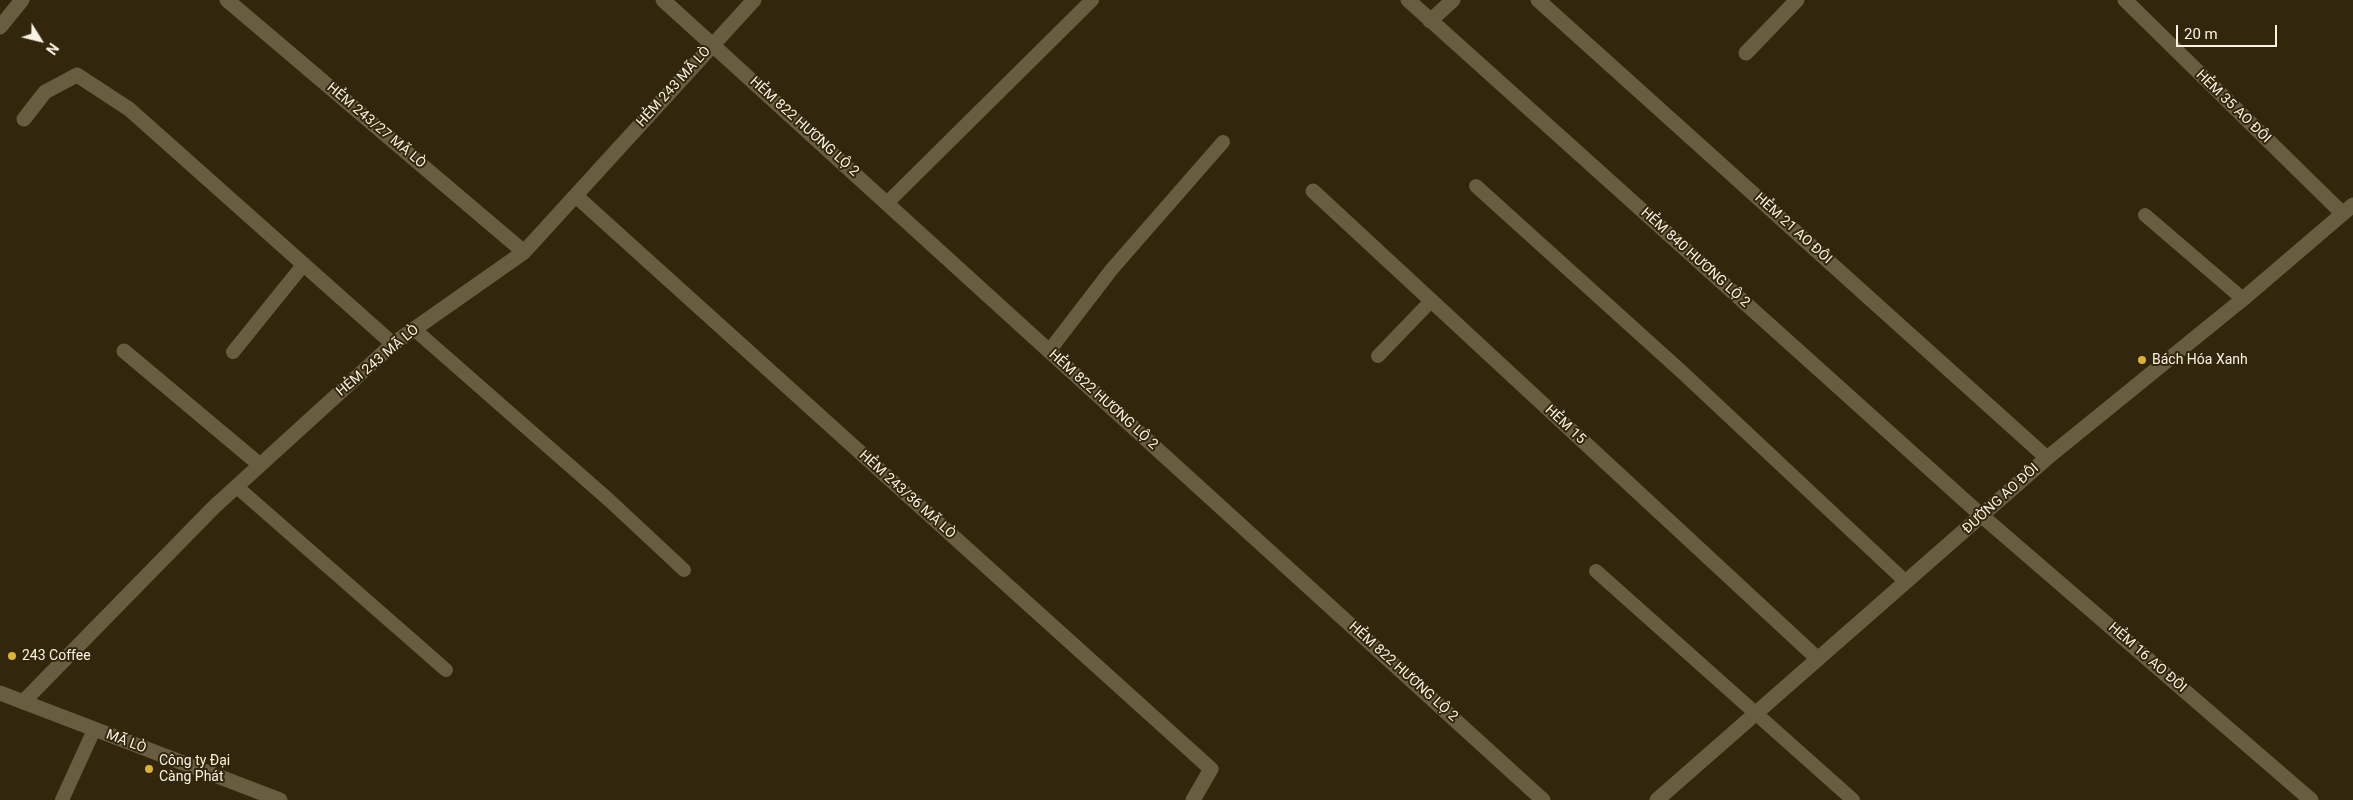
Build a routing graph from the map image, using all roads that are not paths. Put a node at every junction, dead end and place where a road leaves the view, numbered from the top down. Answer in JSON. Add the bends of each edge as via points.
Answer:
{"nodes":[{"id":1,"x":22,"y":0,"type":"edge"},
{"id":2,"x":227,"y":0,"type":"edge"},
{"id":3,"x":663,"y":0,"type":"edge"},
{"id":4,"x":754,"y":0,"type":"edge"},
{"id":5,"x":1092,"y":0,"type":"edge"},
{"id":6,"x":1408,"y":0,"type":"edge"},
{"id":7,"x":1452,"y":0,"type":"edge"},
{"id":8,"x":1538,"y":0,"type":"edge"},
{"id":9,"x":1797,"y":0,"type":"edge"},
{"id":10,"x":2125,"y":0,"type":"edge"},
{"id":11,"x":1430,"y":21,"type":"junction"},
{"id":12,"x":0,"y":26,"type":"edge"},
{"id":13,"x":713,"y":44,"type":"junction"},
{"id":14,"x":1746,"y":53,"type":"dead end"},
{"id":15,"x":24,"y":119,"type":"dead end"},
{"id":16,"x":1223,"y":142,"type":"dead end"},
{"id":17,"x":1476,"y":186,"type":"dead end"},
{"id":18,"x":1313,"y":191,"type":"dead end"},
{"id":19,"x":576,"y":196,"type":"junction"},
{"id":20,"x":887,"y":203,"type":"junction"},
{"id":21,"x":2348,"y":209,"type":"edge"},
{"id":22,"x":2145,"y":215,"type":"dead end"},
{"id":23,"x":524,"y":252,"type":"junction"},
{"id":24,"x":304,"y":264,"type":"junction"},
{"id":25,"x":2243,"y":299,"type":"junction"},
{"id":26,"x":1431,"y":301,"type":"junction"},
{"id":27,"x":414,"y":329,"type":"junction"},
{"id":28,"x":393,"y":344,"type":"junction"},
{"id":29,"x":124,"y":351,"type":"dead end"},
{"id":30,"x":1049,"y":351,"type":"junction"},
{"id":31,"x":233,"y":352,"type":"dead end"},
{"id":32,"x":1378,"y":356,"type":"dead end"},
{"id":33,"x":2047,"y":458,"type":"junction"},
{"id":34,"x":260,"y":465,"type":"junction"},
{"id":35,"x":237,"y":487,"type":"junction"},
{"id":36,"x":1982,"y":516,"type":"junction"},
{"id":37,"x":684,"y":570,"type":"dead end"},
{"id":38,"x":1596,"y":571,"type":"dead end"},
{"id":39,"x":1906,"y":582,"type":"junction"},
{"id":40,"x":1818,"y":659,"type":"junction"},
{"id":41,"x":446,"y":670,"type":"dead end"},
{"id":42,"x":0,"y":693,"type":"edge"},
{"id":43,"x":23,"y":702,"type":"junction"},
{"id":44,"x":1755,"y":714,"type":"junction"},
{"id":45,"x":94,"y":730,"type":"junction"},
{"id":46,"x":62,"y":800,"type":"edge"},
{"id":47,"x":280,"y":800,"type":"edge"},
{"id":48,"x":1193,"y":800,"type":"edge"},
{"id":49,"x":1543,"y":800,"type":"edge"},
{"id":50,"x":1656,"y":800,"type":"edge"},
{"id":51,"x":1853,"y":800,"type":"edge"},
{"id":52,"x":2311,"y":800,"type":"edge"}],
"edges":[{"from":1,"to":12,"type":"street"},
{"from":2,"to":23,"type":"street","name":"HẺM 243/27 MÃ LÒ"},
{"from":3,"to":13,"type":"street","name":"HẺM 822 HƯƠNG LỘ 2"},
{"from":4,"to":13,"type":"street","name":"HẺM 243 MÃ LÒ"},
{"from":5,"to":20,"type":"lane"},
{"from":6,"to":11,"type":"street","name":"HẺM 840 HƯƠNG LỘ 2"},
{"from":7,"to":11,"type":"street"},
{"from":8,"to":33,"type":"street","name":"HẺM 21 AO ĐÔI"},
{"from":9,"to":14,"type":"street"},
{"from":10,"to":21,"type":"street","name":"HẺM 35 AO ĐÔI"},
{"from":11,"to":36,"type":"street","name":"HẺM 840 HƯƠNG LỘ 2"},
{"from":13,"to":19,"type":"street","name":"HẺM 243 MÃ LÒ"},
{"from":13,"to":20,"type":"street","name":"HẺM 822 HƯƠNG LỘ 2"},
{"from":15,"to":24,"type":"street","via":[[45,92],[78,75],[129,109]]},
{"from":16,"to":30,"type":"lane","via":[[1112,269]]},
{"from":17,"to":39,"type":"lane","via":[[1682,372]]},
{"from":18,"to":26,"type":"street","name":"HẺM 15"},
{"from":19,"to":23,"type":"street","name":"HẺM 243 MÃ LÒ"},
{"from":19,"to":48,"type":"street","name":"HẺM 243/36 MÃ LÒ","via":[[1211,769]]},
{"from":20,"to":30,"type":"street","name":"HẺM 822 HƯƠNG LỘ 2"},
{"from":21,"to":25,"type":"street","name":"ĐƯỜNG AO ĐÔI"},
{"from":22,"to":25,"type":"lane"},
{"from":23,"to":27,"type":"street","name":"HẺM 243 MÃ LÒ"},
{"from":24,"to":28,"type":"street"},
{"from":24,"to":31,"type":"lane"},
{"from":25,"to":33,"type":"street","name":"ĐƯỜNG AO ĐÔI"},
{"from":26,"to":32,"type":"lane"},
{"from":26,"to":40,"type":"street","name":"HẺM 15"},
{"from":27,"to":28,"type":"street","name":"HẺM 243 MÃ LÒ"},
{"from":27,"to":37,"type":"lane","via":[[610,500]]},
{"from":28,"to":34,"type":"street","name":"HẺM 243 MÃ LÒ"},
{"from":29,"to":34,"type":"street"},
{"from":30,"to":49,"type":"street","name":"HẺM 822 HƯƠNG LỘ 2"},
{"from":33,"to":36,"type":"street","name":"ĐƯỜNG AO ĐÔI"},
{"from":34,"to":35,"type":"street","name":"HẺM 243 MÃ LÒ"},
{"from":35,"to":41,"type":"lane"},
{"from":35,"to":43,"type":"street","name":"HẺM 243 MÃ LÒ"},
{"from":36,"to":39,"type":"street","name":"ĐƯỜNG AO ĐÔI"},
{"from":36,"to":52,"type":"street","name":"HẺM 16 AO ĐÔI"},
{"from":38,"to":44,"type":"lane"},
{"from":39,"to":40,"type":"street","name":"ĐƯỜNG AO ĐÔI"},
{"from":40,"to":44,"type":"street","name":"ĐƯỜNG AO ĐÔI"},
{"from":42,"to":43,"type":"street","name":"MÃ LÒ"},
{"from":43,"to":45,"type":"street","name":"MÃ LÒ"},
{"from":44,"to":50,"type":"street","name":"ĐƯỜNG AO ĐÔI"},
{"from":44,"to":51,"type":"lane"},
{"from":45,"to":46,"type":"lane"},
{"from":45,"to":47,"type":"street","name":"MÃ LÒ"}]}
